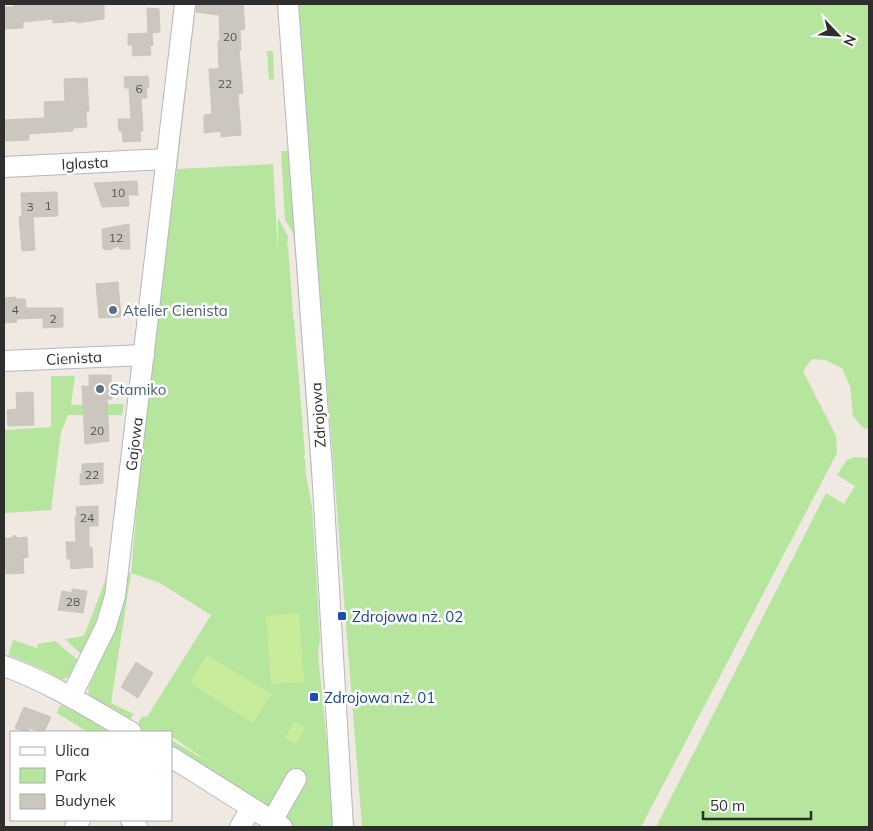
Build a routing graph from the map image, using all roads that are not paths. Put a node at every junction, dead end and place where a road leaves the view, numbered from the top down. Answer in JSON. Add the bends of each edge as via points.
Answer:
{"nodes":[{"id":1,"x":184,"y":4,"type":"edge"},
{"id":2,"x":288,"y":4,"type":"edge"},
{"id":3,"x":166,"y":159,"type":"junction"},
{"id":4,"x":4,"y":167,"type":"edge"},
{"id":5,"x":144,"y":355,"type":"junction"},
{"id":6,"x":4,"y":361,"type":"edge"},
{"id":7,"x":4,"y":666,"type":"edge"},
{"id":8,"x":71,"y":696,"type":"junction"},
{"id":9,"x":129,"y":731,"type":"edge"},
{"id":10,"x":172,"y":759,"type":"edge"},
{"id":11,"x":296,"y":779,"type":"dead end"},
{"id":12,"x":252,"y":808,"type":"junction"},
{"id":13,"x":277,"y":824,"type":"edge"},
{"id":14,"x":240,"y":827,"type":"edge"},
{"id":15,"x":343,"y":827,"type":"edge"}],
"edges":[{"from":1,"to":3,"type":"street","name":"Gajowa"},
{"from":2,"to":15,"type":"street","name":"Zdrojowa","via":[[322,469]]},
{"from":3,"to":4,"type":"street","name":"Iglasta"},
{"from":3,"to":5,"type":"street","name":"Gajowa"},
{"from":5,"to":6,"type":"street","name":"Cienista"},
{"from":5,"to":8,"type":"street","name":"Gajowa","via":[[115,596],[106,626]]},
{"from":7,"to":8,"type":"street"},
{"from":8,"to":9,"type":"street"},
{"from":10,"to":12,"type":"street"},
{"from":11,"to":13,"type":"street"},
{"from":12,"to":13,"type":"street"},
{"from":12,"to":14,"type":"street"}]}
